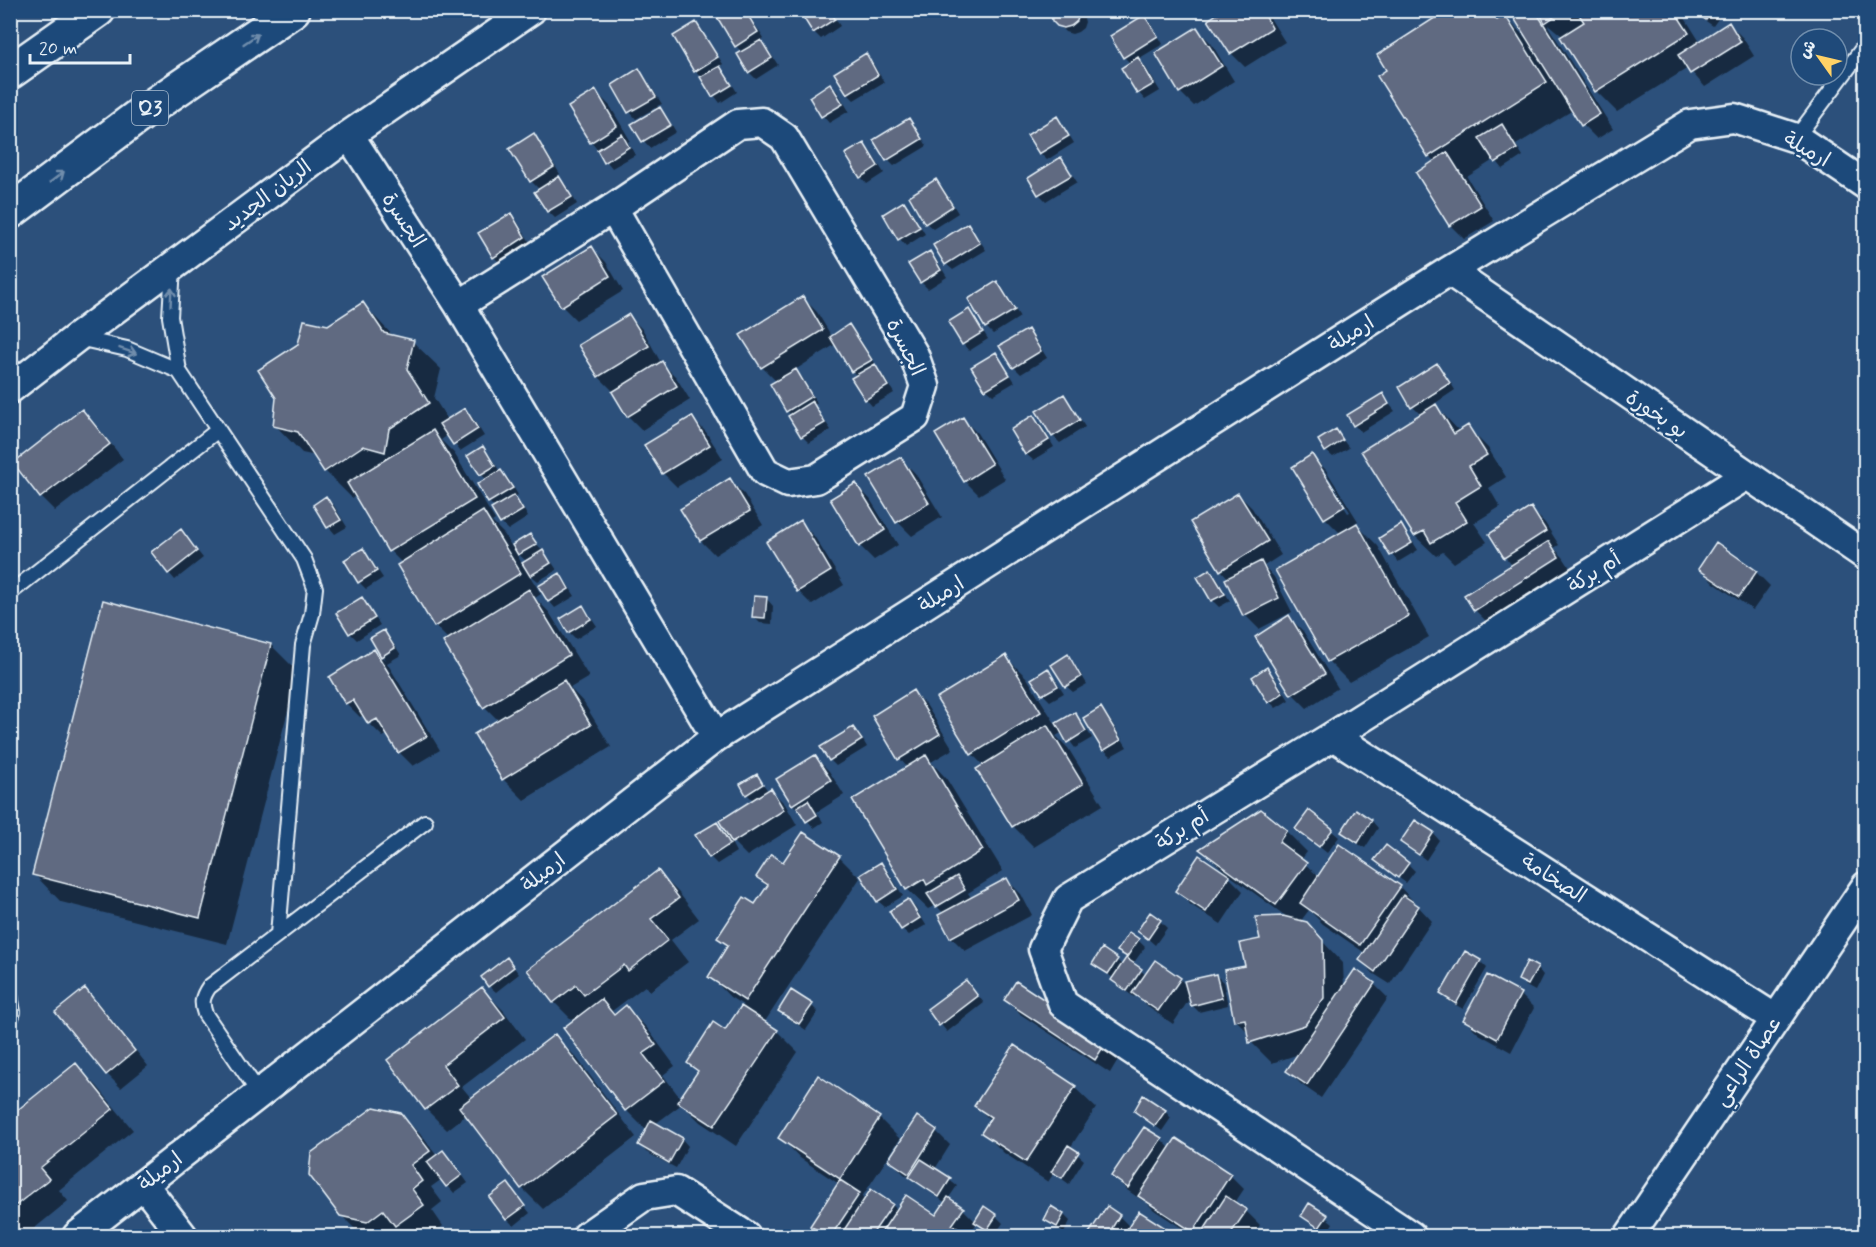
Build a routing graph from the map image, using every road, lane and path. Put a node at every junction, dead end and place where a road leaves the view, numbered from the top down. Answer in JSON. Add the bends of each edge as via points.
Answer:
{"nodes":[{"id":1,"x":98,"y":10,"type":"edge"},
{"id":2,"x":294,"y":10,"type":"edge"},
{"id":3,"x":531,"y":10,"type":"edge"},
{"id":4,"x":1866,"y":44,"type":"edge"},
{"id":5,"x":10,"y":72,"type":"edge"},
{"id":6,"x":349,"y":135,"type":"junction"},
{"id":7,"x":1796,"y":138,"type":"junction"},
{"id":8,"x":1866,"y":185,"type":"edge"},
{"id":9,"x":613,"y":208,"type":"junction"},
{"id":10,"x":10,"y":212,"type":"edge"},
{"id":11,"x":173,"y":265,"type":"junction"},
{"id":12,"x":1449,"y":272,"type":"junction"},
{"id":13,"x":459,"y":305,"type":"junction"},
{"id":14,"x":76,"y":338,"type":"junction"},
{"id":15,"x":178,"y":371,"type":"junction"},
{"id":16,"x":10,"y":389,"type":"edge"},
{"id":17,"x":218,"y":430,"type":"junction"},
{"id":18,"x":1747,"y":475,"type":"junction"},
{"id":19,"x":1866,"y":556,"type":"edge"},
{"id":20,"x":10,"y":593,"type":"edge"},
{"id":21,"x":1333,"y":736,"type":"junction"},
{"id":22,"x":716,"y":737,"type":"junction"},
{"id":23,"x":425,"y":822,"type":"dead end"},
{"id":24,"x":1866,"y":886,"type":"edge"},
{"id":25,"x":278,"y":934,"type":"junction"},
{"id":26,"x":10,"y":995,"type":"edge"},
{"id":27,"x":1776,"y":1019,"type":"junction"},
{"id":28,"x":10,"y":1020,"type":"edge"},
{"id":29,"x":259,"y":1093,"type":"junction"},
{"id":30,"x":143,"y":1184,"type":"junction"},
{"id":31,"x":728,"y":1232,"type":"edge"},
{"id":32,"x":77,"y":1236,"type":"edge"},
{"id":33,"x":183,"y":1236,"type":"edge"},
{"id":34,"x":587,"y":1236,"type":"edge"},
{"id":35,"x":1411,"y":1236,"type":"edge"},
{"id":36,"x":1629,"y":1236,"type":"edge"}],
"edges":[{"from":1,"to":5,"type":"highway"},
{"from":10,"to":2,"type":"highway","number":"Q3","one_way":true,"via":[[145,111]]},
{"from":3,"to":6,"type":"street","name":"الريان الجديد"},
{"from":4,"to":7,"type":"lane"},
{"from":6,"to":11,"type":"street","name":"الريان الجديد"},
{"from":6,"to":13,"type":"street","name":"الجسرة"},
{"from":7,"to":8,"type":"street","name":"ارميلة"},
{"from":7,"to":12,"type":"street","name":"ارميلة","via":[[1734,118],[1690,124]]},
{"from":9,"to":9,"type":"street","name":"الجسرة","via":[[738,124],[762,123],[784,137],[914,355],[925,386],[915,417],[816,479],[788,483],[765,472]]},
{"from":9,"to":13,"type":"street","name":"الجسرة"},
{"from":11,"to":14,"type":"street","name":"الريان الجديد"},
{"from":15,"to":11,"type":"lane","one_way":true,"via":[[170,317]]},
{"from":12,"to":18,"type":"street","name":"بو بخورة"},
{"from":12,"to":22,"type":"street","name":"ارميلة"},
{"from":13,"to":22,"type":"street","name":"الجسرة"},
{"from":14,"to":15,"type":"lane","one_way":true,"via":[[126,350]]},
{"from":14,"to":16,"type":"street","name":"الريان الجديد"},
{"from":15,"to":17,"type":"lane"},
{"from":17,"to":20,"type":"lane"},
{"from":17,"to":25,"type":"lane","via":[[304,559],[315,588],[303,645]]},
{"from":18,"to":19,"type":"street","name":"بو بخورة"},
{"from":18,"to":21,"type":"street","name":"أم بركة"},
{"from":21,"to":27,"type":"street","name":"الصخامة"},
{"from":21,"to":35,"type":"street","name":"أم بركة","via":[[1068,899],[1043,949],[1063,1004]]},
{"from":22,"to":29,"type":"street","name":"ارميلة"},
{"from":23,"to":25,"type":"lane"},
{"from":24,"to":27,"type":"street","name":"عصاة الراعي"},
{"from":25,"to":29,"type":"lane","via":[[209,987],[201,1004]]},
{"from":26,"to":28,"type":"lane"},
{"from":27,"to":36,"type":"street","name":"عصاة الراعي"},
{"from":29,"to":30,"type":"street","name":"ارميلة"},
{"from":30,"to":32,"type":"street","name":"ارميلة"},
{"from":30,"to":33,"type":"street"},
{"from":31,"to":34,"type":"street","via":[[676,1191],[644,1196]]}]}
